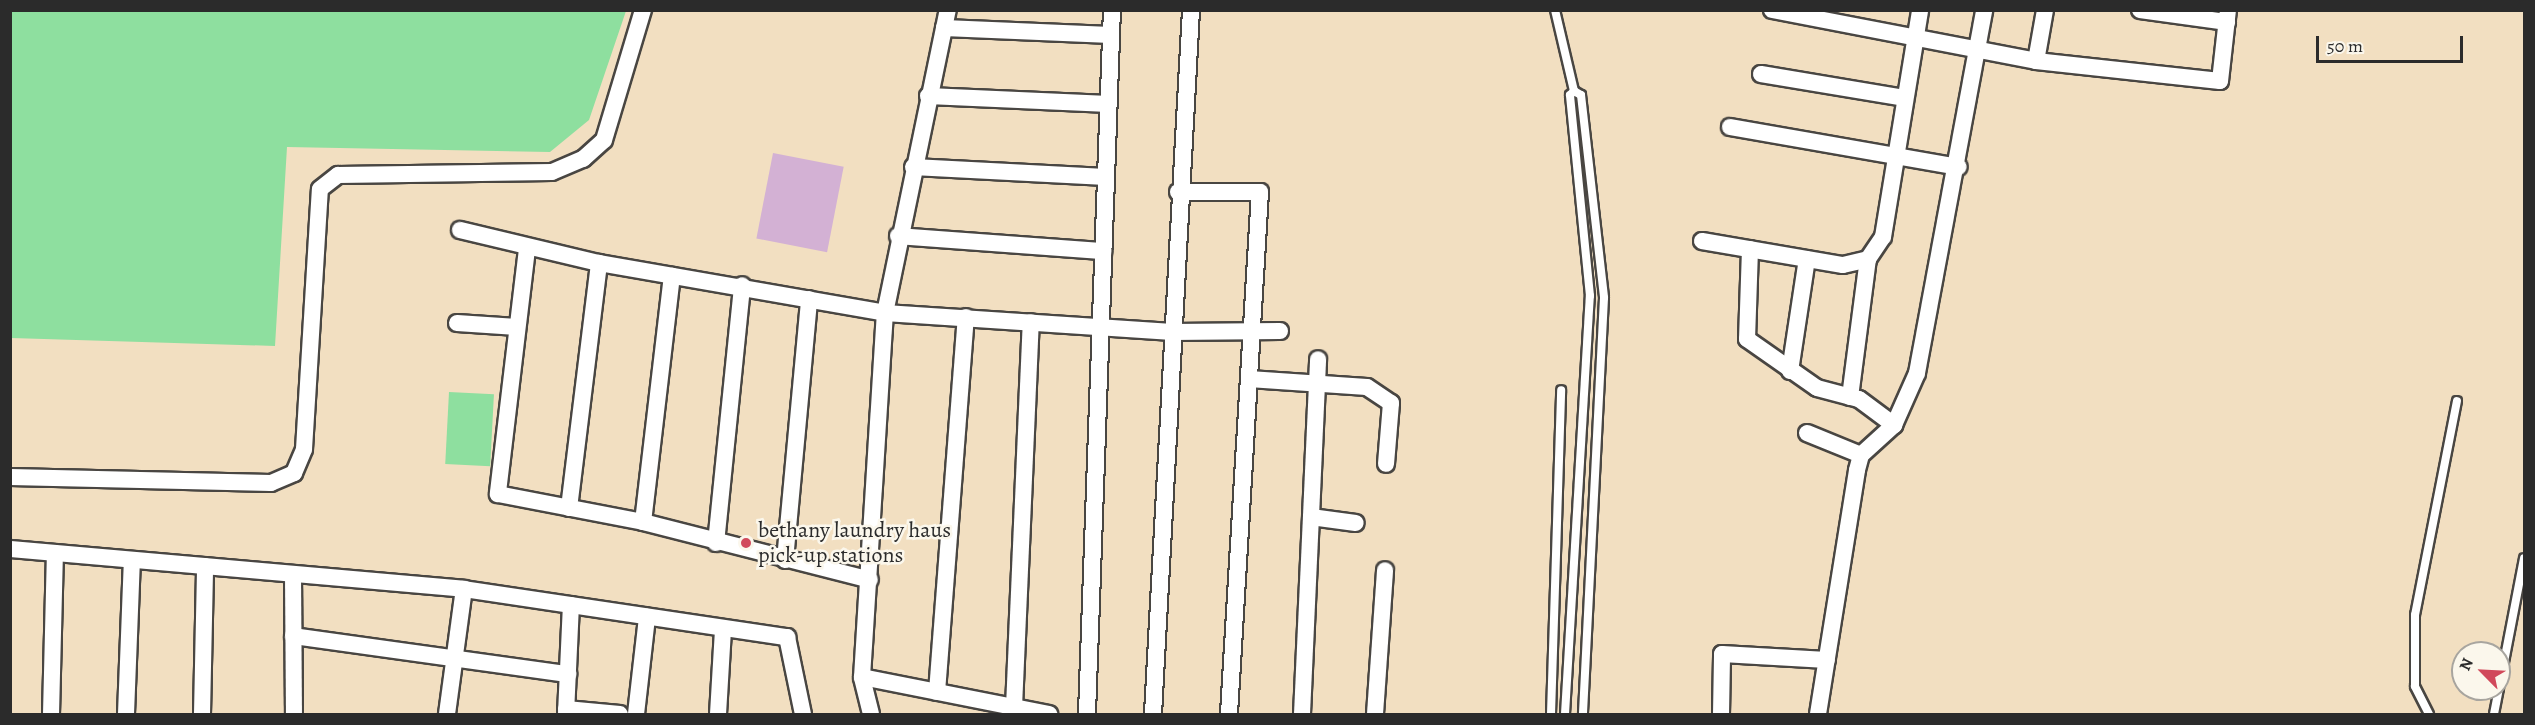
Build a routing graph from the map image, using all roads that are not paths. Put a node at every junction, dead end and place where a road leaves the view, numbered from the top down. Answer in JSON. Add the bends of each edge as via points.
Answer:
{"nodes":[{"id":1,"x":643,"y":10,"type":"edge"},
{"id":2,"x":948,"y":10,"type":"edge"},
{"id":3,"x":1112,"y":10,"type":"edge"},
{"id":4,"x":1191,"y":10,"type":"edge"},
{"id":5,"x":1555,"y":10,"type":"edge"},
{"id":6,"x":1772,"y":10,"type":"edge"},
{"id":7,"x":1920,"y":10,"type":"edge"},
{"id":8,"x":1984,"y":10,"type":"edge"},
{"id":9,"x":2045,"y":10,"type":"edge"},
{"id":10,"x":2140,"y":10,"type":"edge"},
{"id":11,"x":2227,"y":16,"type":"edge"},
{"id":12,"x":944,"y":28,"type":"junction"},
{"id":13,"x":1111,"y":35,"type":"junction"},
{"id":14,"x":1915,"y":36,"type":"junction"},
{"id":15,"x":1978,"y":48,"type":"junction"},
{"id":16,"x":2036,"y":61,"type":"junction"},
{"id":17,"x":1761,"y":74,"type":"dead end"},
{"id":18,"x":1574,"y":91,"type":"junction"},
{"id":19,"x":928,"y":96,"type":"junction"},
{"id":20,"x":1904,"y":98,"type":"junction"},
{"id":21,"x":1109,"y":104,"type":"junction"},
{"id":22,"x":1730,"y":127,"type":"dead end"},
{"id":23,"x":1895,"y":156,"type":"junction"},
{"id":24,"x":913,"y":167,"type":"junction"},
{"id":25,"x":1959,"y":167,"type":"junction"},
{"id":26,"x":1106,"y":177,"type":"junction"},
{"id":27,"x":1178,"y":192,"type":"junction"},
{"id":28,"x":460,"y":230,"type":"dead end"},
{"id":29,"x":897,"y":236,"type":"junction"},
{"id":30,"x":1702,"y":241,"type":"dead end"},
{"id":31,"x":527,"y":249,"type":"junction"},
{"id":32,"x":1750,"y":249,"type":"junction"},
{"id":33,"x":1103,"y":251,"type":"junction"},
{"id":34,"x":1807,"y":259,"type":"junction"},
{"id":35,"x":1868,"y":259,"type":"junction"},
{"id":36,"x":599,"y":263,"type":"junction"},
{"id":37,"x":672,"y":276,"type":"junction"},
{"id":38,"x":742,"y":285,"type":"junction"},
{"id":39,"x":809,"y":299,"type":"junction"},
{"id":40,"x":885,"y":313,"type":"junction"},
{"id":41,"x":966,"y":317,"type":"junction"},
{"id":42,"x":1031,"y":321,"type":"junction"},
{"id":43,"x":456,"y":323,"type":"dead end"},
{"id":44,"x":518,"y":327,"type":"junction"},
{"id":45,"x":1103,"y":328,"type":"junction"},
{"id":46,"x":1252,"y":329,"type":"junction"},
{"id":47,"x":1280,"y":331,"type":"dead end"},
{"id":48,"x":1172,"y":332,"type":"junction"},
{"id":49,"x":1318,"y":359,"type":"dead end"},
{"id":50,"x":1790,"y":370,"type":"junction"},
{"id":51,"x":1249,"y":379,"type":"junction"},
{"id":52,"x":1317,"y":384,"type":"junction"},
{"id":53,"x":1561,"y":390,"type":"dead end"},
{"id":54,"x":1850,"y":397,"type":"junction"},
{"id":55,"x":2457,"y":400,"type":"dead end"},
{"id":56,"x":1894,"y":425,"type":"junction"},
{"id":57,"x":1807,"y":433,"type":"dead end"},
{"id":58,"x":1861,"y":455,"type":"junction"},
{"id":59,"x":1386,"y":465,"type":"dead end"},
{"id":60,"x":10,"y":477,"type":"edge"},
{"id":61,"x":569,"y":508,"type":"junction"},
{"id":62,"x":1311,"y":518,"type":"junction"},
{"id":63,"x":643,"y":522,"type":"junction"},
{"id":64,"x":1356,"y":523,"type":"dead end"},
{"id":65,"x":1576,"y":534,"type":"junction"},
{"id":66,"x":1592,"y":535,"type":"junction"},
{"id":67,"x":716,"y":543,"type":"junction"},
{"id":68,"x":10,"y":549,"type":"edge"},
{"id":69,"x":55,"y":553,"type":"junction"},
{"id":70,"x":2524,"y":558,"type":"edge"},
{"id":71,"x":132,"y":560,"type":"junction"},
{"id":72,"x":784,"y":560,"type":"junction"},
{"id":73,"x":205,"y":566,"type":"junction"},
{"id":74,"x":1384,"y":570,"type":"dead end"},
{"id":75,"x":293,"y":574,"type":"junction"},
{"id":76,"x":870,"y":580,"type":"junction"},
{"id":77,"x":464,"y":589,"type":"junction"},
{"id":78,"x":571,"y":605,"type":"junction"},
{"id":79,"x":647,"y":617,"type":"junction"},
{"id":80,"x":723,"y":630,"type":"junction"},
{"id":81,"x":293,"y":636,"type":"junction"},
{"id":82,"x":2508,"y":641,"type":"edge"},
{"id":83,"x":454,"y":658,"type":"junction"},
{"id":84,"x":1827,"y":660,"type":"junction"},
{"id":85,"x":568,"y":674,"type":"junction"},
{"id":86,"x":862,"y":677,"type":"junction"},
{"id":87,"x":937,"y":692,"type":"junction"},
{"id":88,"x":1014,"y":707,"type":"junction"},
{"id":89,"x":566,"y":712,"type":"edge"},
{"id":90,"x":51,"y":714,"type":"edge"},
{"id":91,"x":126,"y":714,"type":"edge"},
{"id":92,"x":202,"y":714,"type":"edge"},
{"id":93,"x":297,"y":714,"type":"edge"},
{"id":94,"x":447,"y":714,"type":"edge"},
{"id":95,"x":620,"y":714,"type":"edge"},
{"id":96,"x":636,"y":714,"type":"edge"},
{"id":97,"x":718,"y":714,"type":"edge"},
{"id":98,"x":803,"y":714,"type":"edge"},
{"id":99,"x":871,"y":714,"type":"edge"},
{"id":100,"x":1049,"y":714,"type":"edge"},
{"id":101,"x":1087,"y":714,"type":"edge"},
{"id":102,"x":1153,"y":714,"type":"edge"},
{"id":103,"x":1229,"y":714,"type":"edge"},
{"id":104,"x":1302,"y":714,"type":"edge"},
{"id":105,"x":1375,"y":714,"type":"edge"},
{"id":106,"x":1551,"y":714,"type":"edge"},
{"id":107,"x":1565,"y":714,"type":"edge"},
{"id":108,"x":1583,"y":714,"type":"edge"},
{"id":109,"x":1721,"y":714,"type":"edge"},
{"id":110,"x":1818,"y":714,"type":"edge"},
{"id":111,"x":2429,"y":714,"type":"edge"}],
"edges":[{"from":1,"to":60,"type":"street","via":[[604,140],[583,159],[552,172],[338,175],[320,189],[304,449],[294,473],[271,483]]},
{"from":2,"to":12,"type":"street"},
{"from":3,"to":13,"type":"street"},
{"from":4,"to":27,"type":"street"},
{"from":5,"to":18,"type":"lane"},
{"from":6,"to":14,"type":"street"},
{"from":7,"to":14,"type":"street"},
{"from":8,"to":15,"type":"street"},
{"from":9,"to":16,"type":"street"},
{"from":10,"to":11,"type":"street"},
{"from":11,"to":16,"type":"street","via":[[2220,81]]},
{"from":12,"to":13,"type":"street"},
{"from":12,"to":19,"type":"street"},
{"from":13,"to":21,"type":"street"},
{"from":14,"to":15,"type":"street"},
{"from":14,"to":20,"type":"street"},
{"from":15,"to":16,"type":"street"},
{"from":15,"to":25,"type":"street"},
{"from":17,"to":20,"type":"street"},
{"from":18,"to":65,"type":"lane","via":[[1569,95],[1590,296]]},
{"from":18,"to":66,"type":"lane","via":[[1581,95],[1604,297]]},
{"from":19,"to":21,"type":"street"},
{"from":19,"to":24,"type":"street"},
{"from":20,"to":23,"type":"street"},
{"from":21,"to":26,"type":"street"},
{"from":22,"to":23,"type":"street"},
{"from":23,"to":25,"type":"street"},
{"from":23,"to":35,"type":"street","via":[[1883,237]]},
{"from":24,"to":26,"type":"street"},
{"from":24,"to":29,"type":"street"},
{"from":25,"to":56,"type":"street","via":[[1917,373]]},
{"from":26,"to":33,"type":"street"},
{"from":27,"to":46,"type":"street","via":[[1260,192]]},
{"from":27,"to":48,"type":"street"},
{"from":28,"to":31,"type":"street"},
{"from":29,"to":33,"type":"street"},
{"from":29,"to":40,"type":"street"},
{"from":30,"to":32,"type":"street"},
{"from":31,"to":36,"type":"street"},
{"from":31,"to":44,"type":"street"},
{"from":32,"to":34,"type":"street"},
{"from":32,"to":50,"type":"street","via":[[1747,339]]},
{"from":33,"to":45,"type":"street"},
{"from":34,"to":35,"type":"street","via":[[1843,265]]},
{"from":34,"to":50,"type":"street"},
{"from":35,"to":54,"type":"street"},
{"from":36,"to":37,"type":"street"},
{"from":36,"to":61,"type":"street"},
{"from":37,"to":38,"type":"street"},
{"from":37,"to":63,"type":"street"},
{"from":38,"to":39,"type":"street"},
{"from":38,"to":67,"type":"street"},
{"from":39,"to":40,"type":"street"},
{"from":39,"to":72,"type":"street"},
{"from":40,"to":41,"type":"street"},
{"from":40,"to":76,"type":"street"},
{"from":41,"to":42,"type":"street"},
{"from":41,"to":87,"type":"street"},
{"from":42,"to":45,"type":"street"},
{"from":42,"to":88,"type":"street"},
{"from":43,"to":44,"type":"street"},
{"from":44,"to":61,"type":"street","via":[[498,494]]},
{"from":45,"to":48,"type":"street"},
{"from":45,"to":101,"type":"street"},
{"from":46,"to":47,"type":"street"},
{"from":46,"to":48,"type":"street"},
{"from":46,"to":51,"type":"street"},
{"from":48,"to":102,"type":"street"},
{"from":49,"to":52,"type":"street"},
{"from":50,"to":54,"type":"street","via":[[1817,388]]},
{"from":51,"to":52,"type":"street"},
{"from":51,"to":103,"type":"street"},
{"from":52,"to":59,"type":"street","via":[[1367,387],[1391,403]]},
{"from":52,"to":62,"type":"street"},
{"from":53,"to":106,"type":"lane"},
{"from":54,"to":56,"type":"street"},
{"from":55,"to":111,"type":"lane","via":[[2415,615],[2415,686]]},
{"from":56,"to":58,"type":"street"},
{"from":57,"to":58,"type":"street"},
{"from":58,"to":84,"type":"street"},
{"from":61,"to":63,"type":"street"},
{"from":62,"to":64,"type":"street"},
{"from":62,"to":104,"type":"street"},
{"from":63,"to":67,"type":"street"},
{"from":65,"to":66,"type":"lane"},
{"from":65,"to":107,"type":"lane"},
{"from":66,"to":108,"type":"lane"},
{"from":67,"to":72,"type":"street"},
{"from":68,"to":69,"type":"street"},
{"from":69,"to":71,"type":"street"},
{"from":69,"to":90,"type":"street"},
{"from":70,"to":82,"type":"lane"},
{"from":71,"to":73,"type":"street"},
{"from":71,"to":91,"type":"street"},
{"from":72,"to":76,"type":"street"},
{"from":73,"to":75,"type":"street"},
{"from":73,"to":92,"type":"street"},
{"from":74,"to":105,"type":"street"},
{"from":75,"to":77,"type":"street"},
{"from":75,"to":81,"type":"street"},
{"from":76,"to":86,"type":"street"},
{"from":77,"to":78,"type":"street"},
{"from":77,"to":83,"type":"street"},
{"from":78,"to":79,"type":"street"},
{"from":78,"to":85,"type":"street"},
{"from":79,"to":80,"type":"street"},
{"from":79,"to":96,"type":"street"},
{"from":80,"to":97,"type":"street"},
{"from":80,"to":98,"type":"street","via":[[787,637]]},
{"from":81,"to":83,"type":"street"},
{"from":81,"to":93,"type":"street"},
{"from":83,"to":85,"type":"street"},
{"from":83,"to":94,"type":"street"},
{"from":84,"to":109,"type":"street","via":[[1722,654]]},
{"from":84,"to":110,"type":"street"},
{"from":85,"to":89,"type":"street"},
{"from":86,"to":87,"type":"street"},
{"from":86,"to":99,"type":"street"},
{"from":87,"to":88,"type":"street"},
{"from":88,"to":100,"type":"street"},
{"from":89,"to":95,"type":"street"}]}
